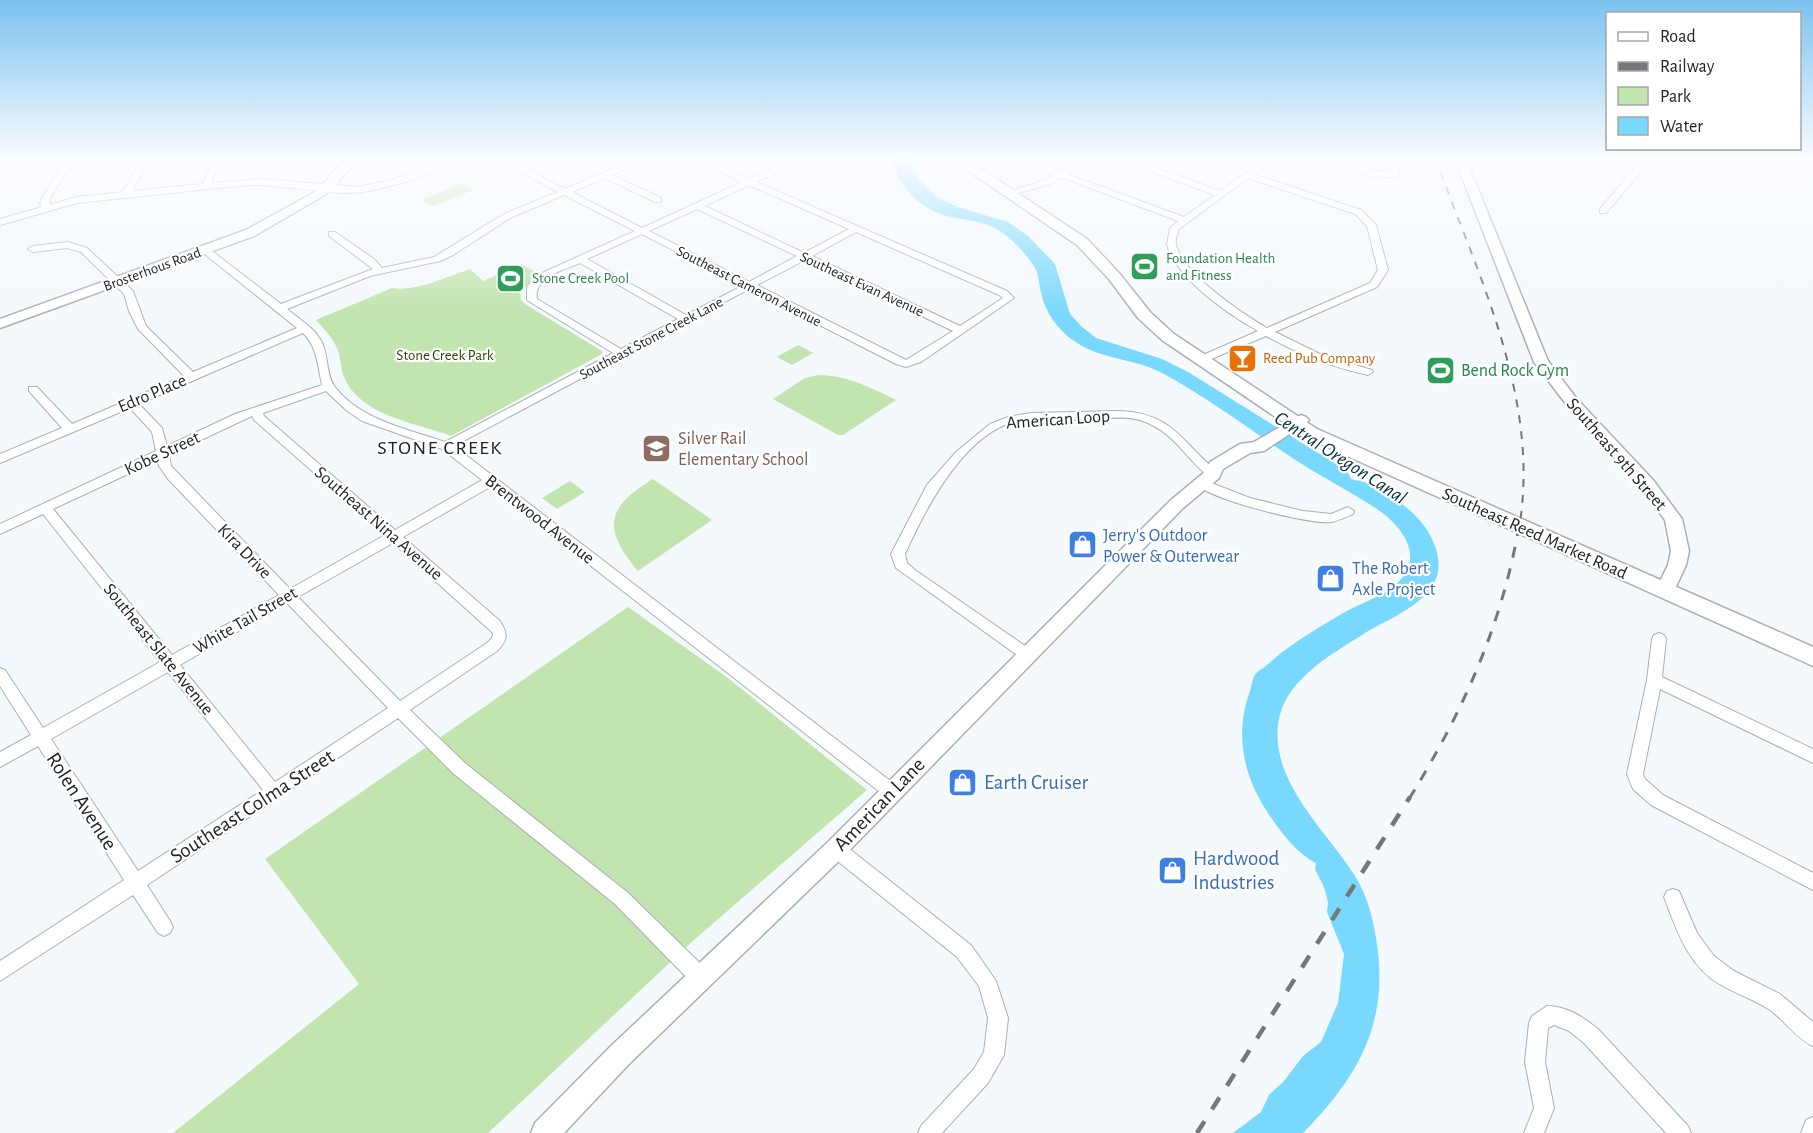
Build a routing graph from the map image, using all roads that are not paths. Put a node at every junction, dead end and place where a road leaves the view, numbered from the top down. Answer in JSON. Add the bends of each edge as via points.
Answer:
{"nodes":[{"id":1,"x":38,"y":210,"type":"edge"},
{"id":2,"x":291,"y":210,"type":"edge"},
{"id":3,"x":522,"y":210,"type":"edge"},
{"id":4,"x":599,"y":210,"type":"edge"},
{"id":5,"x":689,"y":210,"type":"edge"},
{"id":6,"x":706,"y":210,"type":"edge"},
{"id":7,"x":812,"y":210,"type":"edge"},
{"id":8,"x":1037,"y":210,"type":"edge"},
{"id":9,"x":1156,"y":210,"type":"edge"},
{"id":10,"x":1197,"y":210,"type":"edge"},
{"id":11,"x":1352,"y":210,"type":"edge"},
{"id":12,"x":1480,"y":210,"type":"edge"},
{"id":13,"x":1183,"y":220,"type":"junction"},
{"id":14,"x":0,"y":222,"type":"edge"},
{"id":15,"x":856,"y":229,"type":"junction"},
{"id":16,"x":641,"y":231,"type":"junction"},
{"id":17,"x":332,"y":234,"type":"dead end"},
{"id":18,"x":33,"y":249,"type":"dead end"},
{"id":19,"x":205,"y":250,"type":"junction"},
{"id":20,"x":804,"y":257,"type":"junction"},
{"id":21,"x":580,"y":259,"type":"junction"},
{"id":22,"x":378,"y":270,"type":"junction"},
{"id":23,"x":119,"y":281,"type":"junction"},
{"id":24,"x":748,"y":286,"type":"junction"},
{"id":25,"x":280,"y":308,"type":"junction"},
{"id":26,"x":686,"y":319,"type":"junction"},
{"id":27,"x":0,"y":324,"type":"edge"},
{"id":28,"x":305,"y":328,"type":"junction"},
{"id":29,"x":1267,"y":330,"type":"junction"},
{"id":30,"x":962,"y":331,"type":"junction"},
{"id":31,"x":621,"y":354,"type":"junction"},
{"id":32,"x":1202,"y":358,"type":"junction"},
{"id":33,"x":1368,"y":372,"type":"dead end"},
{"id":34,"x":191,"y":376,"type":"junction"},
{"id":35,"x":328,"y":387,"type":"junction"},
{"id":36,"x":33,"y":389,"type":"dead end"},
{"id":37,"x":131,"y":402,"type":"junction"},
{"id":38,"x":257,"y":410,"type":"junction"},
{"id":39,"x":1295,"y":424,"type":"junction"},
{"id":40,"x":70,"y":429,"type":"junction"},
{"id":41,"x":446,"y":446,"type":"junction"},
{"id":42,"x":163,"y":453,"type":"junction"},
{"id":43,"x":0,"y":459,"type":"edge"},
{"id":44,"x":1207,"y":479,"type":"junction"},
{"id":45,"x":491,"y":481,"type":"junction"},
{"id":46,"x":45,"y":508,"type":"junction"},
{"id":47,"x":1348,"y":511,"type":"dead end"},
{"id":48,"x":0,"y":529,"type":"edge"},
{"id":49,"x":394,"y":536,"type":"junction"},
{"id":50,"x":1667,"y":587,"type":"junction"},
{"id":51,"x":289,"y":596,"type":"junction"},
{"id":52,"x":500,"y":636,"type":"joint"},
{"id":53,"x":1659,"y":639,"type":"dead end"},
{"id":54,"x":1813,"y":648,"type":"edge"},
{"id":55,"x":1026,"y":654,"type":"junction"},
{"id":56,"x":1813,"y":657,"type":"edge"},
{"id":57,"x":171,"y":663,"type":"junction"},
{"id":58,"x":0,"y":674,"type":"edge"},
{"id":59,"x":1654,"y":680,"type":"junction"},
{"id":60,"x":397,"y":710,"type":"junction"},
{"id":61,"x":41,"y":737,"type":"junction"},
{"id":62,"x":1813,"y":756,"type":"edge"},
{"id":63,"x":0,"y":760,"type":"edge"},
{"id":64,"x":891,"y":791,"type":"junction"},
{"id":65,"x":273,"y":792,"type":"junction"},
{"id":66,"x":836,"y":849,"type":"junction"},
{"id":67,"x":1813,"y":882,"type":"edge"},
{"id":68,"x":135,"y":883,"type":"junction"},
{"id":69,"x":1673,"y":897,"type":"dead end"},
{"id":70,"x":164,"y":927,"type":"dead end"},
{"id":71,"x":0,"y":972,"type":"edge"},
{"id":72,"x":701,"y":978,"type":"junction"},
{"id":73,"x":1813,"y":1036,"type":"edge"},
{"id":74,"x":1813,"y":1127,"type":"edge"},
{"id":75,"x":545,"y":1133,"type":"edge"},
{"id":76,"x":928,"y":1133,"type":"edge"},
{"id":77,"x":1534,"y":1133,"type":"edge"},
{"id":78,"x":1681,"y":1133,"type":"edge"},
{"id":79,"x":1811,"y":1133,"type":"edge"}],
"edges":[{"from":1,"to":14,"type":"street"},
{"from":2,"to":19,"type":"street","name":"Brosterhous Road","via":[[268,224]]},
{"from":3,"to":22,"type":"street","via":[[437,259]]},
{"from":4,"to":16,"type":"street","name":"Southeast Cameron Avenue"},
{"from":5,"to":16,"type":"street"},
{"from":6,"to":20,"type":"street","name":"Southeast Evan Avenue"},
{"from":7,"to":15,"type":"street"},
{"from":8,"to":32,"type":"main road","name":"Southeast Reed Market Road","via":[[1082,242],[1144,315],[1168,337]]},
{"from":9,"to":13,"type":"street"},
{"from":10,"to":13,"type":"street"},
{"from":11,"to":29,"type":"street","via":[[1371,225],[1382,264],[1380,278],[1374,285]]},
{"from":12,"to":50,"type":"street","name":"Southeast 9th Street","via":[[1541,362],[1563,392],[1647,484],[1672,519],[1680,551]]},
{"from":13,"to":29,"type":"street","via":[[1171,238],[1173,250],[1208,292]]},
{"from":15,"to":20,"type":"street","name":"Southeast Stone Creek Lane"},
{"from":15,"to":30,"type":"street","via":[[1008,298]]},
{"from":16,"to":21,"type":"street"},
{"from":16,"to":24,"type":"street","name":"Southeast Cameron Avenue"},
{"from":17,"to":22,"type":"street"},
{"from":18,"to":23,"type":"street","via":[[68,245],[84,250]]},
{"from":19,"to":23,"type":"street","name":"Brosterhous Road"},
{"from":19,"to":25,"type":"street"},
{"from":20,"to":24,"type":"street","name":"Southeast Stone Creek Lane"},
{"from":20,"to":30,"type":"street","name":"Southeast Evan Avenue"},
{"from":21,"to":26,"type":"street"},
{"from":21,"to":31,"type":"street","via":[[533,284],[532,300]]},
{"from":22,"to":25,"type":"street"},
{"from":23,"to":27,"type":"street","name":"Brosterhous Road"},
{"from":23,"to":34,"type":"street","via":[[129,293],[142,327]]},
{"from":24,"to":26,"type":"street","name":"Southeast Stone Creek Lane"},
{"from":24,"to":30,"type":"street","name":"Southeast Cameron Avenue","via":[[906,364]]},
{"from":25,"to":28,"type":"street"},
{"from":26,"to":31,"type":"street","name":"Southeast Stone Creek Lane"},
{"from":28,"to":34,"type":"street","name":"Edro Place"},
{"from":28,"to":35,"type":"street","via":[[320,347]]},
{"from":29,"to":32,"type":"street"},
{"from":29,"to":33,"type":"street","via":[[1314,356]]},
{"from":31,"to":41,"type":"street","name":"Southeast Stone Creek Lane"},
{"from":32,"to":39,"type":"main road","name":"Southeast Reed Market Road"},
{"from":34,"to":37,"type":"street","name":"Edro Place"},
{"from":35,"to":38,"type":"street","name":"Kobe Street"},
{"from":35,"to":41,"type":"street","name":"Brentwood Avenue","via":[[366,418]]},
{"from":36,"to":40,"type":"street"},
{"from":37,"to":40,"type":"street","name":"Edro Place"},
{"from":37,"to":42,"type":"street","name":"Kira Drive","via":[[158,431]]},
{"from":38,"to":42,"type":"street","name":"Kobe Street"},
{"from":38,"to":49,"type":"street","name":"Southeast Nina Avenue","via":[[258,417]]},
{"from":39,"to":44,"type":"street","name":"American Lane","via":[[1257,447],[1254,455]]},
{"from":39,"to":50,"type":"main road","name":"Southeast Reed Market Road","via":[[1338,447]]},
{"from":40,"to":43,"type":"street","name":"Edro Place"},
{"from":41,"to":45,"type":"street","name":"Brentwood Avenue"},
{"from":42,"to":46,"type":"street","name":"Kobe Street"},
{"from":42,"to":51,"type":"street","name":"Kira Drive","via":[[172,476]]},
{"from":44,"to":47,"type":"street","name":"American Loop","via":[[1225,495],[1303,515],[1331,518]]},
{"from":44,"to":55,"type":"street","name":"American Lane"},
{"from":44,"to":55,"type":"street","name":"American Loop","via":[[1170,432],[1144,417],[1129,415],[1005,421],[992,426],[966,449],[927,495],[898,554],[901,565]]},
{"from":45,"to":49,"type":"street","name":"White Tail Street"},
{"from":45,"to":64,"type":"street","name":"Brentwood Avenue"},
{"from":46,"to":48,"type":"street","name":"Kobe Street"},
{"from":46,"to":57,"type":"street","name":"Southeast Slate Avenue"},
{"from":49,"to":51,"type":"street","name":"White Tail Street"},
{"from":49,"to":52,"type":"street","name":"Southeast Nina Avenue","via":[[495,625]]},
{"from":50,"to":54,"type":"main road","name":"Southeast Reed Market Road"},
{"from":50,"to":56,"type":"main road","name":"Southeast Reed Market Road"},
{"from":51,"to":57,"type":"street","name":"White Tail Street"},
{"from":51,"to":60,"type":"street","name":"Kira Drive"},
{"from":52,"to":60,"type":"street","name":"Southeast Colma Street","via":[[492,647]]},
{"from":53,"to":59,"type":"street"},
{"from":55,"to":64,"type":"street","name":"American Lane"},
{"from":57,"to":61,"type":"street","name":"White Tail Street"},
{"from":57,"to":65,"type":"street","name":"Southeast Slate Avenue"},
{"from":58,"to":61,"type":"street","name":"Rolen Avenue"},
{"from":59,"to":62,"type":"street"},
{"from":59,"to":67,"type":"street","via":[[1635,774],[1639,784],[1658,800]]},
{"from":60,"to":65,"type":"street","name":"Southeast Colma Street"},
{"from":60,"to":72,"type":"street","name":"Kira Drive","via":[[469,776],[621,898]]},
{"from":61,"to":63,"type":"street","name":"White Tail Street"},
{"from":61,"to":68,"type":"street","name":"Rolen Avenue"},
{"from":64,"to":66,"type":"street","name":"American Lane"},
{"from":65,"to":68,"type":"street","name":"Southeast Colma Street"},
{"from":66,"to":72,"type":"street","name":"American Lane"},
{"from":66,"to":76,"type":"street","via":[[964,951],[987,981],[998,1018],[994,1055],[981,1076]]},
{"from":68,"to":70,"type":"street","name":"Rolen Avenue"},
{"from":68,"to":71,"type":"street","name":"Southeast Colma Street"},
{"from":69,"to":73,"type":"street","via":[[1689,938],[1707,963],[1740,986],[1767,998]]},
{"from":72,"to":75,"type":"street","name":"American Lane"},
{"from":74,"to":79,"type":"street"},
{"from":77,"to":78,"type":"street","via":[[1544,1108],[1536,1062],[1539,1023],[1547,1016],[1560,1016],[1578,1025],[1600,1045]]}]}
